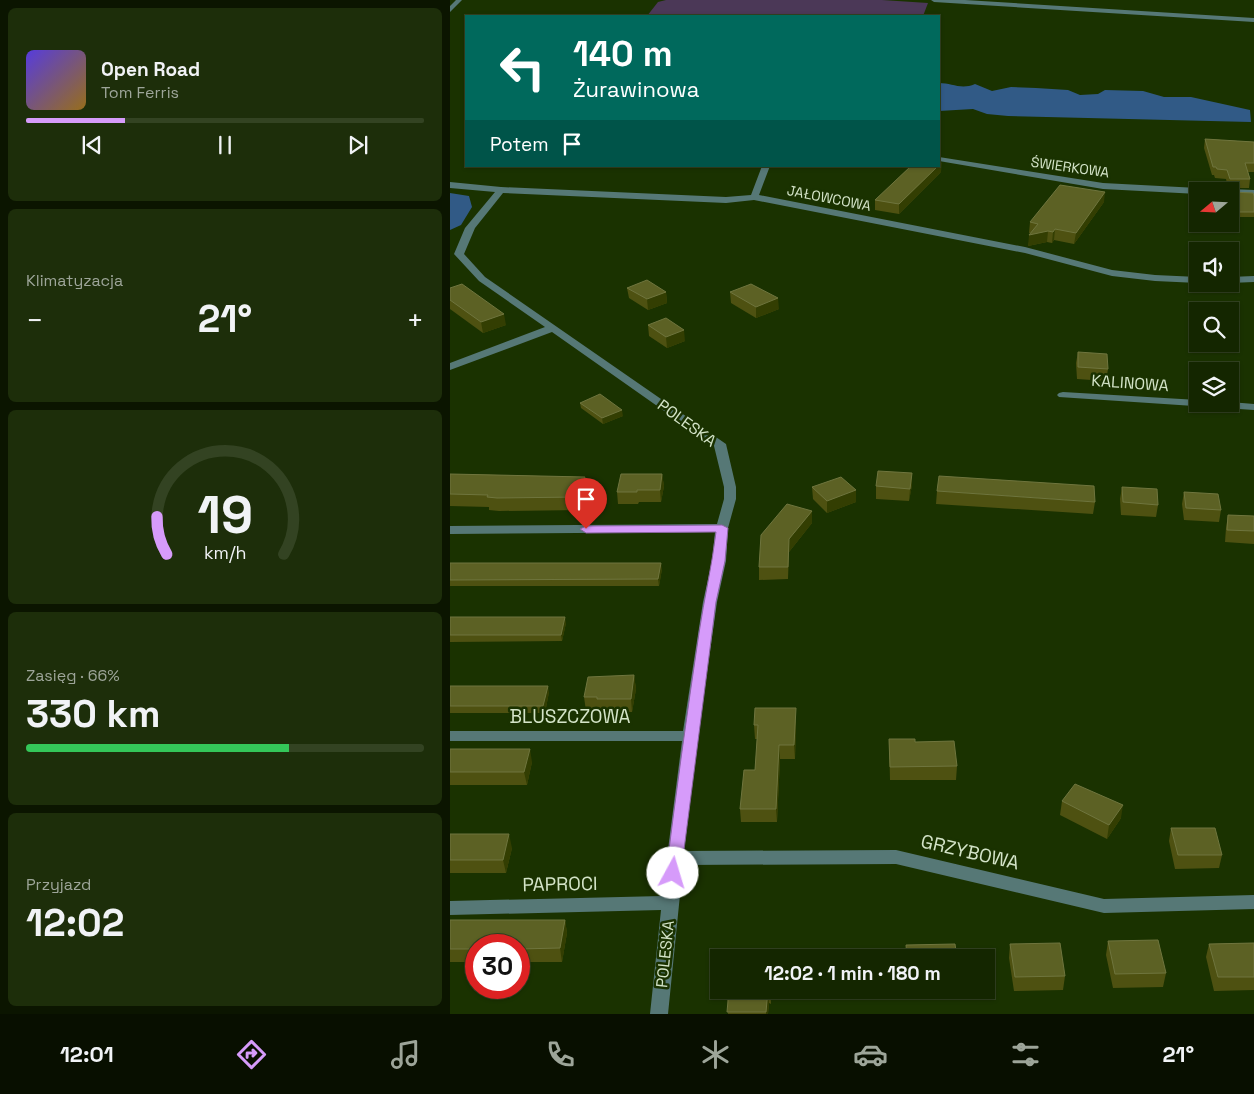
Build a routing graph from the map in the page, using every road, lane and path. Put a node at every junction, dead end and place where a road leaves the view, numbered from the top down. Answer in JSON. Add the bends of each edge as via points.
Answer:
{"nodes":[{"id":1,"x":459,"y":0,"type":"edge"},
{"id":2,"x":934,"y":0,"type":"edge"},
{"id":3,"x":450,"y":10,"type":"edge"},
{"id":4,"x":1254,"y":20,"type":"edge"},
{"id":5,"x":940,"y":159,"type":"edge"},
{"id":6,"x":766,"y":167,"type":"edge"},
{"id":7,"x":450,"y":185,"type":"edge"},
{"id":8,"x":501,"y":190,"type":"junction"},
{"id":9,"x":1189,"y":191,"type":"edge"},
{"id":10,"x":1239,"y":192,"type":"edge"},
{"id":11,"x":1254,"y":193,"type":"edge"},
{"id":12,"x":754,"y":197,"type":"junction"},
{"id":13,"x":462,"y":241,"type":"junction"},
{"id":14,"x":450,"y":242,"type":"edge"},
{"id":15,"x":1189,"y":279,"type":"edge"},
{"id":16,"x":1254,"y":279,"type":"edge"},
{"id":17,"x":1239,"y":280,"type":"edge"},
{"id":18,"x":553,"y":328,"type":"junction"},
{"id":19,"x":450,"y":367,"type":"edge"},
{"id":20,"x":1064,"y":395,"type":"dead end"},
{"id":21,"x":1254,"y":408,"type":"edge"},
{"id":22,"x":722,"y":528,"type":"junction"},
{"id":23,"x":450,"y":530,"type":"edge"},
{"id":24,"x":450,"y":736,"type":"edge"},
{"id":25,"x":690,"y":736,"type":"junction"},
{"id":26,"x":675,"y":858,"type":"junction"},
{"id":27,"x":1254,"y":902,"type":"edge"},
{"id":28,"x":670,"y":903,"type":"junction"},
{"id":29,"x":450,"y":908,"type":"edge"},
{"id":30,"x":660,"y":1014,"type":"edge"}],
"edges":[{"from":1,"to":3,"type":"street"},
{"from":2,"to":4,"type":"street"},
{"from":5,"to":9,"type":"street","name":"ŚWIERKOWA","via":[[1079,183]]},
{"from":6,"to":12,"type":"street"},
{"from":7,"to":8,"type":"street","name":"JAŁOWCOWA"},
{"from":8,"to":12,"type":"street","name":"JAŁOWCOWA","via":[[726,200]]},
{"from":8,"to":13,"type":"street"},
{"from":10,"to":11,"type":"street"},
{"from":12,"to":15,"type":"street","name":"JAŁOWCOWA","via":[[1034,252],[1085,267],[1133,276]]},
{"from":13,"to":14,"type":"street"},
{"from":13,"to":18,"type":"street","name":"POLESKA","via":[[460,254],[482,279]]},
{"from":16,"to":17,"type":"street"},
{"from":18,"to":19,"type":"street"},
{"from":18,"to":22,"type":"street","name":"POLESKA","via":[[720,444],[730,487]]},
{"from":20,"to":21,"type":"street","name":"KALINOWA"},
{"from":22,"to":23,"type":"street"},
{"from":22,"to":25,"type":"street","name":"POLESKA"},
{"from":24,"to":25,"type":"street","name":"BLUSZCZOWA"},
{"from":25,"to":26,"type":"street","name":"POLESKA"},
{"from":26,"to":27,"type":"street","name":"GRZYBOWA","via":[[896,857],[1104,906]]},
{"from":26,"to":28,"type":"street","name":"POLESKA"},
{"from":28,"to":29,"type":"street","name":"PAPROCI"},
{"from":28,"to":30,"type":"street","name":"POLESKA"}]}
